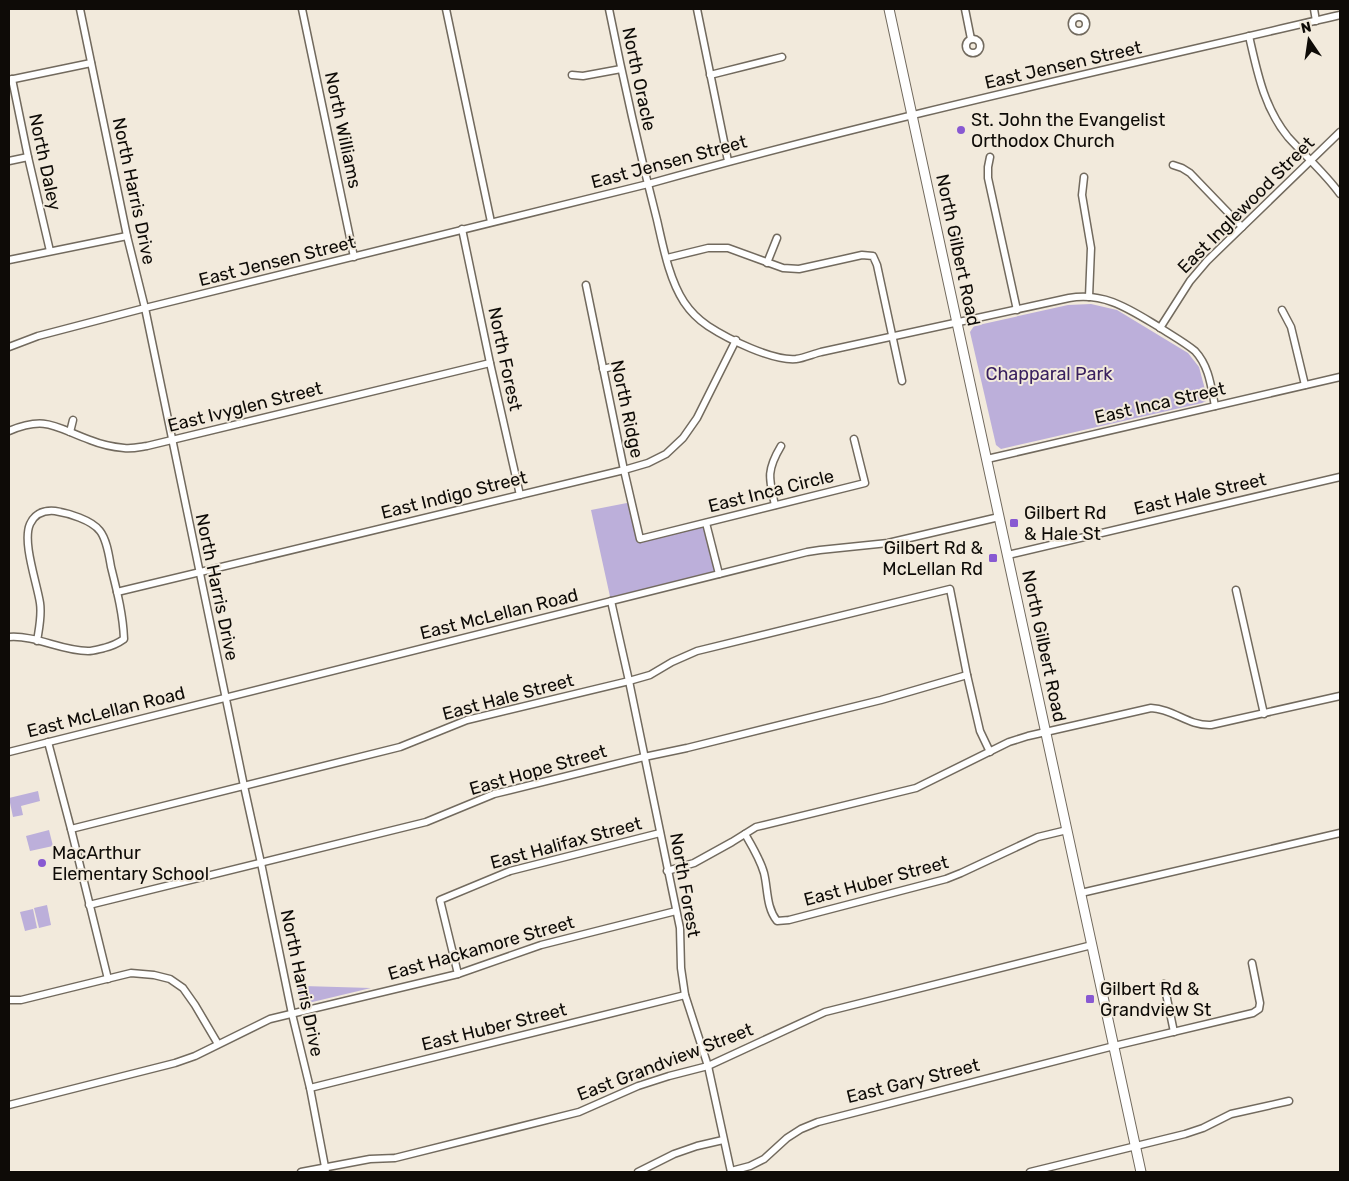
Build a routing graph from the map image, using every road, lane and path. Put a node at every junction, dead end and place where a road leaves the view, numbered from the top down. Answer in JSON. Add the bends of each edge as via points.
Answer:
{"nodes":[{"id":1,"x":80,"y":9,"type":"edge"},
{"id":2,"x":302,"y":9,"type":"edge"},
{"id":3,"x":446,"y":9,"type":"edge"},
{"id":4,"x":609,"y":9,"type":"edge"},
{"id":5,"x":697,"y":9,"type":"edge"},
{"id":6,"x":889,"y":9,"type":"edge"},
{"id":7,"x":965,"y":9,"type":"edge"},
{"id":8,"x":1075,"y":9,"type":"edge"},
{"id":9,"x":1314,"y":9,"type":"edge"},
{"id":10,"x":1340,"y":15,"type":"edge"},
{"id":11,"x":1077,"y":17,"type":"dead end"},
{"id":12,"x":1316,"y":20,"type":"junction"},
{"id":13,"x":1249,"y":36,"type":"junction"},
{"id":14,"x":971,"y":39,"type":"dead end"},
{"id":15,"x":782,"y":57,"type":"dead end"},
{"id":16,"x":91,"y":63,"type":"junction"},
{"id":17,"x":621,"y":69,"type":"junction"},
{"id":18,"x":572,"y":75,"type":"dead end"},
{"id":19,"x":710,"y":75,"type":"junction"},
{"id":20,"x":11,"y":80,"type":"edge"},
{"id":21,"x":912,"y":116,"type":"junction"},
{"id":22,"x":1340,"y":132,"type":"edge"},
{"id":23,"x":28,"y":157,"type":"junction"},
{"id":24,"x":990,"y":157,"type":"dead end"},
{"id":25,"x":1311,"y":160,"type":"junction"},
{"id":26,"x":9,"y":161,"type":"edge"},
{"id":27,"x":728,"y":161,"type":"junction"},
{"id":28,"x":1173,"y":165,"type":"dead end"},
{"id":29,"x":1084,"y":177,"type":"dead end"},
{"id":30,"x":648,"y":184,"type":"junction"},
{"id":31,"x":1340,"y":194,"type":"edge"},
{"id":32,"x":490,"y":222,"type":"junction"},
{"id":33,"x":1242,"y":227,"type":"junction"},
{"id":34,"x":462,"y":229,"type":"junction"},
{"id":35,"x":127,"y":236,"type":"junction"},
{"id":36,"x":777,"y":238,"type":"dead end"},
{"id":37,"x":50,"y":251,"type":"junction"},
{"id":38,"x":354,"y":258,"type":"junction"},
{"id":39,"x":666,"y":258,"type":"junction"},
{"id":40,"x":9,"y":260,"type":"edge"},
{"id":41,"x":767,"y":263,"type":"junction"},
{"id":42,"x":586,"y":285,"type":"dead end"},
{"id":43,"x":1089,"y":297,"type":"junction"},
{"id":44,"x":145,"y":308,"type":"junction"},
{"id":45,"x":1017,"y":310,"type":"junction"},
{"id":46,"x":1282,"y":310,"type":"dead end"},
{"id":47,"x":957,"y":322,"type":"junction"},
{"id":48,"x":1160,"y":328,"type":"junction"},
{"id":49,"x":892,"y":336,"type":"junction"},
{"id":50,"x":736,"y":340,"type":"junction"},
{"id":51,"x":9,"y":347,"type":"edge"},
{"id":52,"x":490,"y":363,"type":"junction"},
{"id":53,"x":619,"y":365,"type":"dead end"},
{"id":54,"x":604,"y":369,"type":"junction"},
{"id":55,"x":1340,"y":377,"type":"edge"},
{"id":56,"x":902,"y":381,"type":"dead end"},
{"id":57,"x":1305,"y":385,"type":"junction"},
{"id":58,"x":1215,"y":406,"type":"junction"},
{"id":59,"x":73,"y":420,"type":"dead end"},
{"id":60,"x":9,"y":431,"type":"edge"},
{"id":61,"x":70,"y":432,"type":"junction"},
{"id":62,"x":854,"y":439,"type":"dead end"},
{"id":63,"x":171,"y":441,"type":"junction"},
{"id":64,"x":781,"y":446,"type":"dead end"},
{"id":65,"x":987,"y":459,"type":"junction"},
{"id":66,"x":624,"y":470,"type":"junction"},
{"id":67,"x":1340,"y":477,"type":"edge"},
{"id":68,"x":520,"y":495,"type":"junction"},
{"id":69,"x":775,"y":505,"type":"junction"},
{"id":70,"x":999,"y":517,"type":"junction"},
{"id":71,"x":706,"y":523,"type":"junction"},
{"id":72,"x":640,"y":539,"type":"joint"},
{"id":73,"x":1008,"y":555,"type":"junction"},
{"id":74,"x":199,"y":573,"type":"junction"},
{"id":75,"x":719,"y":574,"type":"junction"},
{"id":76,"x":1236,"y":590,"type":"dead end"},
{"id":77,"x":117,"y":592,"type":"junction"},
{"id":78,"x":611,"y":601,"type":"junction"},
{"id":79,"x":9,"y":637,"type":"edge"},
{"id":80,"x":37,"y":641,"type":"junction"},
{"id":81,"x":967,"y":675,"type":"junction"},
{"id":82,"x":629,"y":681,"type":"junction"},
{"id":83,"x":1340,"y":696,"type":"edge"},
{"id":84,"x":225,"y":698,"type":"junction"},
{"id":85,"x":1264,"y":714,"type":"junction"},
{"id":86,"x":1046,"y":732,"type":"junction"},
{"id":87,"x":48,"y":742,"type":"junction"},
{"id":88,"x":9,"y":752,"type":"edge"},
{"id":89,"x":990,"y":752,"type":"junction"},
{"id":90,"x":644,"y":757,"type":"junction"},
{"id":91,"x":244,"y":786,"type":"junction"},
{"id":92,"x":71,"y":829,"type":"junction"},
{"id":93,"x":1067,"y":830,"type":"junction"},
{"id":94,"x":1340,"y":832,"type":"edge"},
{"id":95,"x":660,"y":833,"type":"junction"},
{"id":96,"x":745,"y":834,"type":"junction"},
{"id":97,"x":262,"y":863,"type":"junction"},
{"id":98,"x":667,"y":871,"type":"junction"},
{"id":99,"x":1081,"y":893,"type":"junction"},
{"id":100,"x":89,"y":905,"type":"junction"},
{"id":101,"x":676,"y":912,"type":"junction"},
{"id":102,"x":1092,"y":945,"type":"junction"},
{"id":103,"x":1252,"y":963,"type":"dead end"},
{"id":104,"x":458,"y":974,"type":"junction"},
{"id":105,"x":108,"y":979,"type":"junction"},
{"id":106,"x":1164,"y":984,"type":"dead end"},
{"id":107,"x":685,"y":995,"type":"junction"},
{"id":108,"x":9,"y":1000,"type":"edge"},
{"id":109,"x":292,"y":1014,"type":"junction"},
{"id":110,"x":1174,"y":1032,"type":"junction"},
{"id":111,"x":218,"y":1044,"type":"junction"},
{"id":112,"x":1114,"y":1046,"type":"junction"},
{"id":113,"x":708,"y":1066,"type":"junction"},
{"id":114,"x":310,"y":1088,"type":"junction"},
{"id":115,"x":1289,"y":1101,"type":"dead end"},
{"id":116,"x":9,"y":1105,"type":"edge"},
{"id":117,"x":723,"y":1140,"type":"junction"},
{"id":118,"x":1135,"y":1146,"type":"junction"},
{"id":119,"x":326,"y":1170,"type":"edge"},
{"id":120,"x":301,"y":1172,"type":"edge"},
{"id":121,"x":638,"y":1172,"type":"edge"},
{"id":122,"x":731,"y":1172,"type":"edge"},
{"id":123,"x":1030,"y":1172,"type":"edge"},
{"id":124,"x":1141,"y":1172,"type":"edge"}],
"edges":[{"from":1,"to":16,"type":"street","name":"North Harris Drive"},
{"from":2,"to":38,"type":"street","name":"North Williams"},
{"from":3,"to":32,"type":"street"},
{"from":4,"to":17,"type":"street","name":"North Oracle"},
{"from":5,"to":19,"type":"street"},
{"from":6,"to":21,"type":"main road","name":"North Gilbert Road"},
{"from":7,"to":14,"type":"street"},
{"from":8,"to":11,"type":"street"},
{"from":9,"to":12,"type":"street"},
{"from":10,"to":12,"type":"street","name":"East Jensen Street"},
{"from":12,"to":13,"type":"street","name":"East Jensen Street"},
{"from":13,"to":21,"type":"street","name":"East Jensen Street"},
{"from":13,"to":25,"type":"street","via":[[1269,107],[1288,137]]},
{"from":15,"to":19,"type":"street"},
{"from":16,"to":20,"type":"street"},
{"from":16,"to":35,"type":"street","name":"North Harris Drive"},
{"from":17,"to":18,"type":"street"},
{"from":17,"to":30,"type":"street","name":"North Oracle"},
{"from":19,"to":27,"type":"street"},
{"from":20,"to":23,"type":"street","name":"North Daley"},
{"from":21,"to":27,"type":"street","name":"East Jensen Street"},
{"from":21,"to":47,"type":"main road","name":"North Gilbert Road"},
{"from":22,"to":25,"type":"street","name":"East Inglewood Street"},
{"from":23,"to":26,"type":"street"},
{"from":23,"to":37,"type":"street","name":"North Daley"},
{"from":24,"to":45,"type":"street","via":[[988,178]]},
{"from":25,"to":31,"type":"street"},
{"from":25,"to":33,"type":"street","name":"East Inglewood Street"},
{"from":27,"to":30,"type":"street","name":"East Jensen Street"},
{"from":28,"to":33,"type":"street","via":[[1190,173]]},
{"from":29,"to":43,"type":"street","via":[[1082,195],[1092,248]]},
{"from":30,"to":32,"type":"street","name":"East Jensen Street"},
{"from":30,"to":39,"type":"street","name":"North Oracle"},
{"from":32,"to":34,"type":"street","name":"East Jensen Street"},
{"from":33,"to":48,"type":"street","name":"East Inglewood Street","via":[[1194,276]]},
{"from":34,"to":38,"type":"street","name":"East Jensen Street"},
{"from":34,"to":52,"type":"street","name":"North Forest"},
{"from":35,"to":37,"type":"street"},
{"from":35,"to":44,"type":"street","name":"North Harris Drive"},
{"from":36,"to":41,"type":"street"},
{"from":37,"to":40,"type":"street"},
{"from":38,"to":44,"type":"street","name":"East Jensen Street"},
{"from":39,"to":41,"type":"street","via":[[708,248],[728,248]]},
{"from":39,"to":50,"type":"street","name":"North Oracle","via":[[674,283],[693,314],[708,326]]},
{"from":41,"to":49,"type":"street","via":[[800,269],[873,256]]},
{"from":42,"to":54,"type":"street","name":"North Ridge"},
{"from":43,"to":45,"type":"street","name":"North Oracle","via":[[1069,298]]},
{"from":43,"to":48,"type":"street","name":"North Oracle","via":[[1122,306]]},
{"from":44,"to":51,"type":"street","name":"East Jensen Street","via":[[38,336]]},
{"from":44,"to":63,"type":"street","name":"North Harris Drive"},
{"from":45,"to":47,"type":"street","name":"North Oracle"},
{"from":46,"to":57,"type":"street","via":[[1291,327]]},
{"from":47,"to":49,"type":"street","name":"North Oracle"},
{"from":47,"to":65,"type":"main road","name":"North Gilbert Road"},
{"from":48,"to":58,"type":"street","name":"North Oracle","via":[[1199,356],[1208,374]]},
{"from":49,"to":50,"type":"street","name":"North Oracle","via":[[796,359],[766,354]]},
{"from":49,"to":56,"type":"street"},
{"from":50,"to":66,"type":"street","name":"East Indigo Street","via":[[697,418],[683,438],[666,454]]},
{"from":52,"to":63,"type":"street","name":"East Ivyglen Street"},
{"from":52,"to":68,"type":"street","name":"North Forest"},
{"from":53,"to":54,"type":"street"},
{"from":54,"to":66,"type":"street","name":"North Ridge"},
{"from":55,"to":57,"type":"street","name":"East Inca Street"},
{"from":57,"to":58,"type":"street","name":"East Inca Street"},
{"from":58,"to":65,"type":"street","name":"East Inca Street"},
{"from":59,"to":61,"type":"street"},
{"from":60,"to":61,"type":"street","name":"East Ivyglen Street","via":[[40,423]]},
{"from":61,"to":63,"type":"street","name":"East Ivyglen Street","via":[[125,448]]},
{"from":62,"to":69,"type":"street","name":"East Inca Circle","via":[[865,483]]},
{"from":63,"to":74,"type":"street","name":"North Harris Drive"},
{"from":64,"to":69,"type":"street","via":[[769,471]]},
{"from":65,"to":70,"type":"main road","name":"North Gilbert Road"},
{"from":66,"to":68,"type":"street","name":"East Indigo Street"},
{"from":66,"to":72,"type":"street","name":"North Ridge"},
{"from":67,"to":73,"type":"street","name":"East Hale Street"},
{"from":68,"to":74,"type":"street","name":"East Indigo Street"},
{"from":69,"to":71,"type":"street","name":"East Inca Circle"},
{"from":70,"to":73,"type":"main road","name":"North Gilbert Road"},
{"from":70,"to":75,"type":"street","name":"East McLellan Road","via":[[888,543],[807,552]]},
{"from":71,"to":72,"type":"street","name":"East Inca Circle"},
{"from":71,"to":75,"type":"street"},
{"from":73,"to":86,"type":"main road","name":"North Gilbert Road"},
{"from":74,"to":77,"type":"street","name":"East Indigo Street"},
{"from":74,"to":84,"type":"street","name":"North Harris Drive"},
{"from":75,"to":78,"type":"street","name":"East McLellan Road"},
{"from":76,"to":85,"type":"street"},
{"from":77,"to":80,"type":"street","via":[[124,638],[116,644],[91,651],[76,651]]},
{"from":77,"to":80,"type":"street","via":[[100,531],[90,522],[61,512],[38,513],[28,532],[40,604]]},
{"from":78,"to":82,"type":"street","name":"North Forest"},
{"from":78,"to":84,"type":"street","name":"East McLellan Road"},
{"from":79,"to":80,"type":"street"},
{"from":81,"to":82,"type":"street","name":"East Hale Street","via":[[950,589],[697,651],[650,675]]},
{"from":81,"to":89,"type":"street","via":[[980,731]]},
{"from":81,"to":90,"type":"street","name":"East Hope Street","via":[[872,702]]},
{"from":82,"to":90,"type":"street","name":"North Forest"},
{"from":82,"to":91,"type":"street","name":"East Hale Street","via":[[467,720],[400,748]]},
{"from":83,"to":85,"type":"street"},
{"from":84,"to":87,"type":"street","name":"East McLellan Road"},
{"from":84,"to":91,"type":"street","name":"North Harris Drive"},
{"from":85,"to":86,"type":"street","via":[[1204,726],[1165,710],[1151,708]]},
{"from":86,"to":89,"type":"street","via":[[1015,740]]},
{"from":86,"to":93,"type":"main road","name":"North Gilbert Road"},
{"from":87,"to":88,"type":"street","name":"East McLellan Road"},
{"from":87,"to":92,"type":"street"},
{"from":89,"to":96,"type":"street","via":[[916,788],[766,824]]},
{"from":90,"to":95,"type":"street","name":"North Forest"},
{"from":90,"to":97,"type":"street","name":"East Hope Street","via":[[494,794],[426,822]]},
{"from":91,"to":92,"type":"street","name":"East Hale Street"},
{"from":91,"to":97,"type":"street","name":"North Harris Drive"},
{"from":92,"to":100,"type":"street"},
{"from":93,"to":96,"type":"street","name":"East Huber Street","via":[[1038,837],[946,879],[777,921],[770,908],[760,862]]},
{"from":93,"to":99,"type":"main road","name":"North Gilbert Road"},
{"from":94,"to":99,"type":"street"},
{"from":95,"to":98,"type":"street","name":"North Forest"},
{"from":95,"to":104,"type":"street","name":"East Halifax Street","via":[[510,871],[440,900]]},
{"from":96,"to":98,"type":"street","via":[[694,863]]},
{"from":97,"to":100,"type":"street","name":"East Hope Street"},
{"from":97,"to":109,"type":"street","name":"North Harris Drive"},
{"from":98,"to":101,"type":"street","name":"North Forest"},
{"from":99,"to":102,"type":"main road","name":"North Gilbert Road"},
{"from":100,"to":105,"type":"street"},
{"from":101,"to":104,"type":"street","name":"East Hackamore Street","via":[[541,945]]},
{"from":101,"to":107,"type":"street","name":"North Forest"},
{"from":102,"to":112,"type":"main road","name":"North Gilbert Road"},
{"from":102,"to":113,"type":"street","name":"East Grandview Street","via":[[825,1012]]},
{"from":103,"to":110,"type":"street","name":"East Gary Street","via":[[1260,1000],[1256,1012]]},
{"from":104,"to":109,"type":"street","name":"East Hackamore Street"},
{"from":105,"to":108,"type":"street"},
{"from":105,"to":111,"type":"street","via":[[131,973],[170,979],[183,988]]},
{"from":106,"to":110,"type":"street"},
{"from":107,"to":113,"type":"street","name":"North Forest"},
{"from":107,"to":114,"type":"street","name":"East Huber Street"},
{"from":109,"to":111,"type":"street","name":"East Hackamore Street","via":[[270,1019]]},
{"from":109,"to":114,"type":"street","name":"North Harris Drive"},
{"from":110,"to":112,"type":"street","name":"East Gary Street"},
{"from":111,"to":116,"type":"street","name":"East Hackamore Street","via":[[175,1063]]},
{"from":112,"to":118,"type":"main road","name":"North Gilbert Road"},
{"from":112,"to":122,"type":"street","name":"East Gary Street","via":[[818,1122],[787,1138],[764,1160]]},
{"from":113,"to":117,"type":"street","name":"North Forest"},
{"from":113,"to":119,"type":"street","name":"East Grandview Street","via":[[638,1086],[579,1112],[395,1158],[370,1159]]},
{"from":114,"to":119,"type":"street","name":"North Harris Drive"},
{"from":115,"to":118,"type":"street","via":[[1231,1114],[1190,1132]]},
{"from":117,"to":121,"type":"street","via":[[674,1154]]},
{"from":117,"to":122,"type":"street","name":"North Forest"},
{"from":118,"to":123,"type":"street"},
{"from":118,"to":124,"type":"main road","name":"North Gilbert Road"},
{"from":119,"to":120,"type":"street","name":"East Grandview Street"}]}
